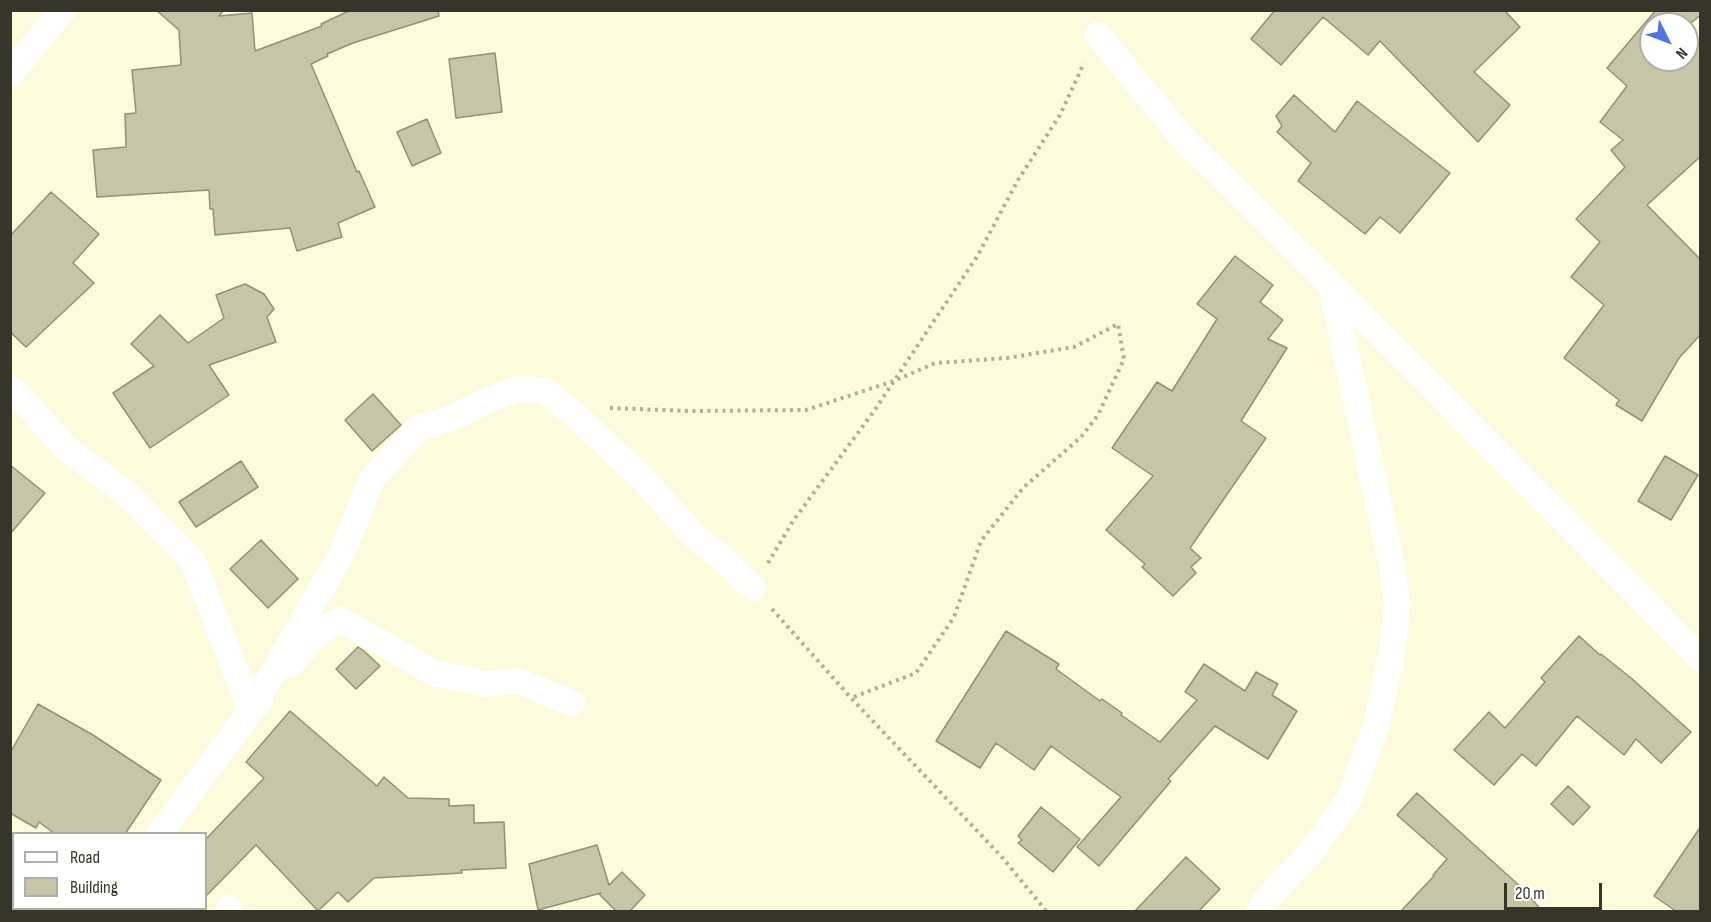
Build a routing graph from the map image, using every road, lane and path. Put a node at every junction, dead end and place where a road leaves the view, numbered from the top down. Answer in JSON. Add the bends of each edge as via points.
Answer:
{"nodes":[{"id":1,"x":63,"y":10,"type":"edge"},
{"id":2,"x":1098,"y":35,"type":"joint"},
{"id":3,"x":10,"y":74,"type":"edge"},
{"id":4,"x":1331,"y":284,"type":"junction"},
{"id":5,"x":894,"y":381,"type":"junction"},
{"id":6,"x":10,"y":388,"type":"edge"},
{"id":7,"x":577,"y":417,"type":"junction"},
{"id":8,"x":753,"y":588,"type":"junction"},
{"id":9,"x":1701,"y":658,"type":"edge"},
{"id":10,"x":851,"y":698,"type":"junction"},
{"id":11,"x":572,"y":703,"type":"dead end"},
{"id":12,"x":251,"y":711,"type":"junction"},
{"id":13,"x":160,"y":832,"type":"edge"},
{"id":14,"x":1047,"y":912,"type":"edge"},
{"id":15,"x":1259,"y":912,"type":"edge"}],
"edges":[{"from":1,"to":3,"type":"street"},
{"from":2,"to":4,"type":"street","via":[[1181,136]]},
{"from":2,"to":5,"type":"path","via":[[1060,115],[1018,180],[978,255]]},
{"from":4,"to":9,"type":"street"},
{"from":4,"to":15,"type":"street","via":[[1393,570],[1397,604],[1393,647],[1376,726],[1350,800]]},
{"from":5,"to":7,"type":"path","via":[[806,410],[605,407]]},
{"from":5,"to":8,"type":"path","via":[[793,521]]},
{"from":5,"to":10,"type":"path","via":[[935,363],[1007,358],[1074,347],[1118,324],[1124,359],[1098,415],[1081,437],[1023,488],[981,541],[954,617],[916,673]]},
{"from":6,"to":12,"type":"street","via":[[65,447],[128,495],[193,561]]},
{"from":7,"to":8,"type":"street","via":[[642,478],[697,539]]},
{"from":7,"to":12,"type":"street","via":[[544,390],[519,389],[419,428],[372,479],[344,551]]},
{"from":8,"to":10,"type":"path"},
{"from":10,"to":14,"type":"path","via":[[1001,856]]},
{"from":11,"to":12,"type":"street","via":[[518,681],[485,684],[434,673],[341,620],[321,630]]},
{"from":12,"to":13,"type":"street"}]}
